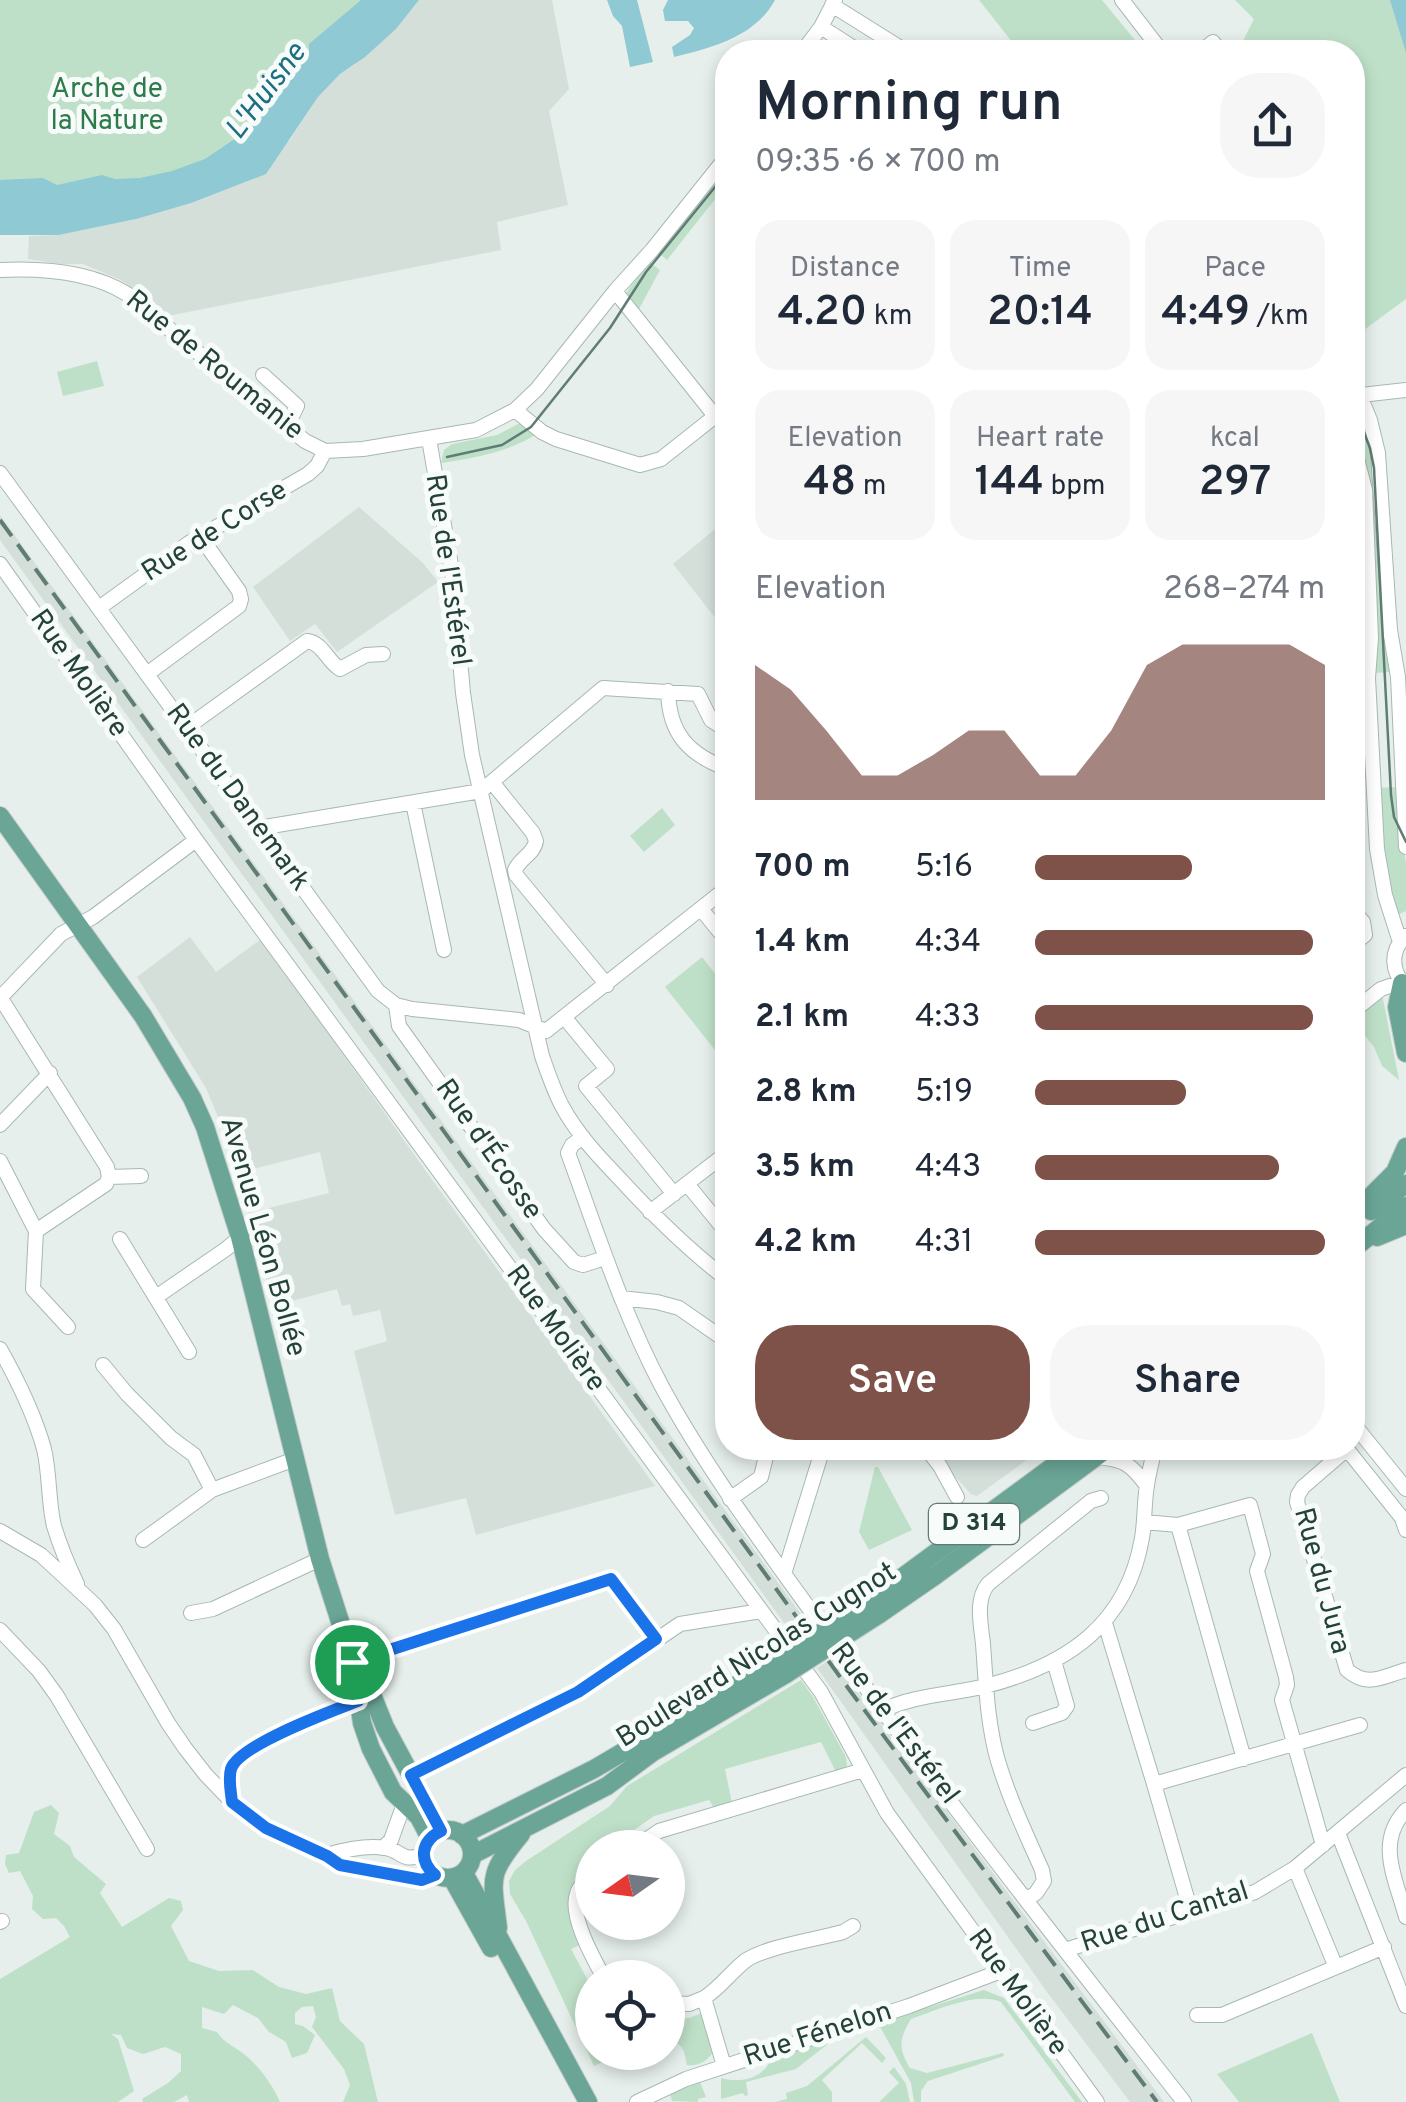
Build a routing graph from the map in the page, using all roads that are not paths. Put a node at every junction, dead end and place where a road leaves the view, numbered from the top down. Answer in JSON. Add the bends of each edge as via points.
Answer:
{"nodes":[{"id":1,"x":1122,"y":0,"type":"edge"},
{"id":2,"x":834,"y":2,"type":"edge"},
{"id":3,"x":821,"y":27,"type":"junction"},
{"id":4,"x":811,"y":40,"type":"edge"},
{"id":5,"x":841,"y":40,"type":"edge"},
{"id":6,"x":889,"y":40,"type":"edge"},
{"id":7,"x":1154,"y":40,"type":"edge"},
{"id":8,"x":715,"y":171,"type":"edge"},
{"id":9,"x":0,"y":268,"type":"edge"},
{"id":10,"x":615,"y":291,"type":"junction"},
{"id":11,"x":263,"y":375,"type":"dead end"},
{"id":12,"x":1406,"y":390,"type":"edge"},
{"id":13,"x":1365,"y":392,"type":"edge"},
{"id":14,"x":715,"y":403,"type":"edge"},
{"id":15,"x":515,"y":410,"type":"junction"},
{"id":16,"x":1365,"y":411,"type":"edge"},
{"id":17,"x":715,"y":417,"type":"edge"},
{"id":18,"x":287,"y":426,"type":"junction"},
{"id":19,"x":429,"y":439,"type":"junction"},
{"id":20,"x":325,"y":451,"type":"junction"},
{"id":21,"x":0,"y":473,"type":"edge"},
{"id":22,"x":1365,"y":490,"type":"edge"},
{"id":23,"x":200,"y":536,"type":"junction"},
{"id":24,"x":0,"y":564,"type":"edge"},
{"id":25,"x":99,"y":608,"type":"junction"},
{"id":26,"x":383,"y":654,"type":"dead end"},
{"id":27,"x":147,"y":674,"type":"junction"},
{"id":28,"x":668,"y":691,"type":"junction"},
{"id":29,"x":715,"y":723,"type":"edge"},
{"id":30,"x":186,"y":728,"type":"junction"},
{"id":31,"x":715,"y":764,"type":"edge"},
{"id":32,"x":486,"y":786,"type":"junction"},
{"id":33,"x":413,"y":802,"type":"junction"},
{"id":34,"x":0,"y":816,"type":"edge"},
{"id":35,"x":259,"y":828,"type":"junction"},
{"id":36,"x":196,"y":840,"type":"junction"},
{"id":37,"x":1406,"y":848,"type":"edge"},
{"id":38,"x":715,"y":898,"type":"edge"},
{"id":39,"x":701,"y":909,"type":"junction"},
{"id":40,"x":78,"y":925,"type":"junction"},
{"id":41,"x":715,"y":926,"type":"edge"},
{"id":42,"x":1403,"y":939,"type":"edge"},
{"id":43,"x":444,"y":950,"type":"dead end"},
{"id":44,"x":1398,"y":981,"type":"edge"},
{"id":45,"x":606,"y":985,"type":"junction"},
{"id":46,"x":0,"y":998,"type":"edge"},
{"id":47,"x":1365,"y":1003,"type":"edge"},
{"id":48,"x":396,"y":1005,"type":"junction"},
{"id":49,"x":564,"y":1018,"type":"junction"},
{"id":50,"x":534,"y":1026,"type":"junction"},
{"id":51,"x":1406,"y":1053,"type":"edge"},
{"id":52,"x":50,"y":1073,"type":"junction"},
{"id":53,"x":0,"y":1125,"type":"edge"},
{"id":54,"x":587,"y":1142,"type":"junction"},
{"id":55,"x":1406,"y":1147,"type":"edge"},
{"id":56,"x":0,"y":1160,"type":"edge"},
{"id":57,"x":715,"y":1162,"type":"edge"},
{"id":58,"x":141,"y":1176,"type":"dead end"},
{"id":59,"x":109,"y":1177,"type":"junction"},
{"id":60,"x":688,"y":1184,"type":"junction"},
{"id":61,"x":1406,"y":1184,"type":"edge"},
{"id":62,"x":674,"y":1194,"type":"junction"},
{"id":63,"x":1365,"y":1202,"type":"edge"},
{"id":64,"x":1406,"y":1206,"type":"edge"},
{"id":65,"x":650,"y":1212,"type":"junction"},
{"id":66,"x":1365,"y":1215,"type":"edge"},
{"id":67,"x":715,"y":1218,"type":"edge"},
{"id":68,"x":1406,"y":1225,"type":"edge"},
{"id":69,"x":36,"y":1231,"type":"junction"},
{"id":70,"x":240,"y":1237,"type":"junction"},
{"id":71,"x":120,"y":1239,"type":"dead end"},
{"id":72,"x":1365,"y":1240,"type":"edge"},
{"id":73,"x":1365,"y":1243,"type":"edge"},
{"id":74,"x":605,"y":1258,"type":"junction"},
{"id":75,"x":715,"y":1270,"type":"edge"},
{"id":76,"x":156,"y":1297,"type":"junction"},
{"id":77,"x":621,"y":1298,"type":"junction"},
{"id":78,"x":68,"y":1327,"type":"dead end"},
{"id":79,"x":715,"y":1333,"type":"edge"},
{"id":80,"x":0,"y":1349,"type":"edge"},
{"id":81,"x":189,"y":1352,"type":"dead end"},
{"id":82,"x":102,"y":1365,"type":"dead end"},
{"id":83,"x":1365,"y":1439,"type":"edge"},
{"id":84,"x":295,"y":1459,"type":"junction"},
{"id":85,"x":765,"y":1460,"type":"edge"},
{"id":86,"x":819,"y":1460,"type":"edge"},
{"id":87,"x":935,"y":1460,"type":"edge"},
{"id":88,"x":1063,"y":1460,"type":"edge"},
{"id":89,"x":1090,"y":1460,"type":"edge"},
{"id":90,"x":1118,"y":1460,"type":"edge"},
{"id":91,"x":1152,"y":1460,"type":"edge"},
{"id":92,"x":1333,"y":1460,"type":"edge"},
{"id":93,"x":1356,"y":1460,"type":"edge"},
{"id":94,"x":1147,"y":1486,"type":"junction"},
{"id":95,"x":212,"y":1490,"type":"junction"},
{"id":96,"x":1406,"y":1492,"type":"edge"},
{"id":97,"x":957,"y":1497,"type":"dead end"},
{"id":98,"x":1101,"y":1498,"type":"dead end"},
{"id":99,"x":730,"y":1499,"type":"junction"},
{"id":100,"x":1402,"y":1518,"type":"edge"},
{"id":101,"x":1144,"y":1522,"type":"junction"},
{"id":102,"x":1178,"y":1526,"type":"junction"},
{"id":103,"x":0,"y":1531,"type":"edge"},
{"id":104,"x":142,"y":1540,"type":"dead end"},
{"id":105,"x":320,"y":1558,"type":"junction"},
{"id":106,"x":784,"y":1574,"type":"junction"},
{"id":107,"x":80,"y":1589,"type":"junction"},
{"id":108,"x":874,"y":1608,"type":"junction"},
{"id":109,"x":761,"y":1611,"type":"junction"},
{"id":110,"x":191,"y":1613,"type":"dead end"},
{"id":111,"x":1105,"y":1623,"type":"junction"},
{"id":112,"x":0,"y":1630,"type":"edge"},
{"id":113,"x":656,"y":1639,"type":"junction"},
{"id":114,"x":1054,"y":1661,"type":"junction"},
{"id":115,"x":352,"y":1662,"type":"junction"},
{"id":116,"x":783,"y":1667,"type":"junction"},
{"id":117,"x":1406,"y":1670,"type":"edge"},
{"id":118,"x":985,"y":1686,"type":"junction"},
{"id":119,"x":358,"y":1701,"type":"junction"},
{"id":120,"x":882,"y":1710,"type":"junction"},
{"id":121,"x":1033,"y":1723,"type":"dead end"},
{"id":122,"x":1360,"y":1725,"type":"dead end"},
{"id":123,"x":1294,"y":1744,"type":"junction"},
{"id":124,"x":1244,"y":1758,"type":"junction"},
{"id":125,"x":863,"y":1770,"type":"junction"},
{"id":126,"x":411,"y":1775,"type":"junction"},
{"id":127,"x":1404,"y":1780,"type":"edge"},
{"id":128,"x":1154,"y":1784,"type":"junction"},
{"id":129,"x":232,"y":1802,"type":"junction"},
{"id":130,"x":404,"y":1804,"type":"junction"},
{"id":131,"x":1406,"y":1810,"type":"edge"},
{"id":132,"x":526,"y":1828,"type":"junction"},
{"id":133,"x":659,"y":1830,"type":"edge"},
{"id":134,"x":1338,"y":1833,"type":"junction"},
{"id":135,"x":462,"y":1834,"type":"junction"},
{"id":136,"x":432,"y":1841,"type":"junction"},
{"id":137,"x":1323,"y":1845,"type":"junction"},
{"id":138,"x":383,"y":1848,"type":"junction"},
{"id":139,"x":147,"y":1849,"type":"dead end"},
{"id":140,"x":327,"y":1856,"type":"junction"},
{"id":141,"x":1296,"y":1868,"type":"junction"},
{"id":142,"x":456,"y":1870,"type":"junction"},
{"id":143,"x":1026,"y":1900,"type":"junction"},
{"id":144,"x":1191,"y":1912,"type":"junction"},
{"id":145,"x":1406,"y":1917,"type":"edge"},
{"id":146,"x":853,"y":1926,"type":"dead end"},
{"id":147,"x":500,"y":1939,"type":"junction"},
{"id":148,"x":1384,"y":1946,"type":"junction"},
{"id":149,"x":1064,"y":1950,"type":"junction"},
{"id":150,"x":1336,"y":1965,"type":"junction"},
{"id":151,"x":1001,"y":1971,"type":"junction"},
{"id":152,"x":704,"y":1998,"type":"junction"},
{"id":153,"x":685,"y":2004,"type":"edge"},
{"id":154,"x":1406,"y":2006,"type":"edge"},
{"id":155,"x":1197,"y":2015,"type":"dead end"},
{"id":156,"x":724,"y":2066,"type":"junction"},
{"id":157,"x":576,"y":2102,"type":"edge"},
{"id":158,"x":588,"y":2102,"type":"edge"},
{"id":159,"x":637,"y":2102,"type":"edge"},
{"id":160,"x":1097,"y":2102,"type":"edge"},
{"id":161,"x":1184,"y":2102,"type":"edge"}],
"edges":[{"from":1,"to":7,"type":"street"},
{"from":2,"to":3,"type":"street"},
{"from":2,"to":6,"type":"street"},
{"from":3,"to":4,"type":"street"},
{"from":3,"to":5,"type":"street"},
{"from":8,"to":10,"type":"street","name":"Rue de l'Estérel"},
{"from":9,"to":18,"type":"street","name":"Rue de Roumanie","via":[[111,284]]},
{"from":10,"to":14,"type":"street"},
{"from":10,"to":15,"type":"street","name":"Rue de l'Estérel"},
{"from":11,"to":18,"type":"street","via":[[298,406]]},
{"from":12,"to":13,"type":"street"},
{"from":15,"to":17,"type":"street","via":[[547,435],[640,466],[660,460]]},
{"from":15,"to":19,"type":"street","name":"Rue de l'Estérel","via":[[476,430]]},
{"from":16,"to":37,"type":"street","via":[[1382,494]]},
{"from":18,"to":20,"type":"street","name":"Rue de Roumanie"},
{"from":19,"to":20,"type":"street","name":"Rue de Roumanie"},
{"from":19,"to":32,"type":"street","name":"Rue de l'Estérel","via":[[466,713]]},
{"from":20,"to":23,"type":"street","name":"Rue de Corse","via":[[308,474]]},
{"from":21,"to":25,"type":"street","name":"Rue du Danemark"},
{"from":22,"to":42,"type":"street","via":[[1377,849],[1385,895]]},
{"from":23,"to":25,"type":"street","name":"Rue de Corse"},
{"from":23,"to":27,"type":"street","via":[[239,591],[238,606]]},
{"from":24,"to":36,"type":"street","name":"Rue Molière"},
{"from":25,"to":27,"type":"street","name":"Rue du Danemark"},
{"from":26,"to":30,"type":"street","via":[[340,669],[307,641]]},
{"from":27,"to":30,"type":"street","name":"Rue du Danemark"},
{"from":28,"to":29,"type":"street","via":[[698,694]]},
{"from":28,"to":31,"type":"street","via":[[673,723],[690,750]]},
{"from":28,"to":32,"type":"street","via":[[603,688]]},
{"from":30,"to":35,"type":"street","name":"Rue du Danemark"},
{"from":32,"to":33,"type":"street"},
{"from":32,"to":45,"type":"street","via":[[536,841],[516,875]]},
{"from":32,"to":50,"type":"street","name":"Rue de l'Estérel"},
{"from":33,"to":35,"type":"street"},
{"from":33,"to":43,"type":"street"},
{"from":34,"to":40,"type":"main road","name":"Avenue Léon Bollée"},
{"from":35,"to":48,"type":"street","name":"Rue du Danemark","via":[[378,991]]},
{"from":36,"to":40,"type":"street"},
{"from":36,"to":109,"type":"street","name":"Rue Molière"},
{"from":38,"to":39,"type":"street"},
{"from":39,"to":41,"type":"street"},
{"from":39,"to":45,"type":"street"},
{"from":40,"to":46,"type":"street","via":[[61,934]]},
{"from":40,"to":70,"type":"main road","name":"Avenue Léon Bollée","via":[[192,1098]]},
{"from":42,"to":44,"type":"street","via":[[1396,950]]},
{"from":44,"to":47,"type":"street"},
{"from":44,"to":51,"type":"main road"},
{"from":45,"to":49,"type":"street"},
{"from":46,"to":52,"type":"street"},
{"from":48,"to":50,"type":"street"},
{"from":48,"to":74,"type":"street","name":"Rue d'Écosse","via":[[399,1026],[544,1229],[574,1262]]},
{"from":49,"to":50,"type":"street","via":[[546,1031]]},
{"from":49,"to":62,"type":"street","via":[[607,1069],[586,1086]]},
{"from":50,"to":54,"type":"street","name":"Rue de l'Estérel","via":[[560,1104]]},
{"from":52,"to":53,"type":"street"},
{"from":52,"to":59,"type":"street"},
{"from":54,"to":65,"type":"street","name":"Rue de l'Estérel"},
{"from":54,"to":74,"type":"street","name":"Rue de l'Estérel","via":[[568,1153]]},
{"from":55,"to":63,"type":"main road","via":[[1395,1172]]},
{"from":56,"to":69,"type":"street"},
{"from":57,"to":60,"type":"street"},
{"from":58,"to":59,"type":"street"},
{"from":59,"to":69,"type":"street"},
{"from":60,"to":62,"type":"street"},
{"from":60,"to":67,"type":"street"},
{"from":61,"to":66,"type":"main road"},
{"from":62,"to":65,"type":"street"},
{"from":64,"to":72,"type":"main road"},
{"from":65,"to":75,"type":"street","name":"Rue de l'Estérel"},
{"from":68,"to":73,"type":"main road"},
{"from":69,"to":78,"type":"street","via":[[34,1288]]},
{"from":70,"to":76,"type":"street"},
{"from":70,"to":84,"type":"main road","name":"Avenue Léon Bollée"},
{"from":71,"to":76,"type":"street"},
{"from":74,"to":77,"type":"street","name":"Rue de l'Estérel"},
{"from":76,"to":81,"type":"street"},
{"from":77,"to":79,"type":"street","via":[[679,1308]]},
{"from":77,"to":99,"type":"street","name":"Rue de l'Estérel","via":[[661,1384]]},
{"from":80,"to":107,"type":"street","via":[[35,1422],[53,1522]]},
{"from":82,"to":95,"type":"street","via":[[194,1456]]},
{"from":83,"to":96,"type":"street"},
{"from":84,"to":95,"type":"street"},
{"from":84,"to":105,"type":"main road","name":"Avenue Léon Bollée"},
{"from":85,"to":99,"type":"street","via":[[761,1477]]},
{"from":86,"to":106,"type":"street"},
{"from":87,"to":97,"type":"street"},
{"from":88,"to":108,"type":"main road","name":"Boulevard Nicolas Cugnot","number":"D 314"},
{"from":89,"to":108,"type":"main road","name":"Boulevard Nicolas Cugnot"},
{"from":90,"to":94,"type":"street"},
{"from":91,"to":94,"type":"street"},
{"from":92,"to":117,"type":"street","name":"Rue du Jura","via":[[1303,1487],[1297,1502],[1346,1670],[1366,1682]]},
{"from":93,"to":100,"type":"street"},
{"from":94,"to":101,"type":"street"},
{"from":95,"to":104,"type":"street"},
{"from":96,"to":100,"type":"street"},
{"from":98,"to":118,"type":"street","via":[[981,1593]]},
{"from":99,"to":106,"type":"street","name":"Rue de l'Estérel"},
{"from":101,"to":102,"type":"street"},
{"from":101,"to":111,"type":"street","via":[[1131,1582]]},
{"from":102,"to":123,"type":"street","via":[[1250,1506]]},
{"from":102,"to":124,"type":"street"},
{"from":103,"to":107,"type":"street"},
{"from":105,"to":110,"type":"street","via":[[213,1610]]},
{"from":105,"to":115,"type":"main road","name":"Avenue Léon Bollée"},
{"from":106,"to":120,"type":"street","name":"Rue de l'Estérel"},
{"from":107,"to":129,"type":"street","via":[[114,1629],[185,1748]]},
{"from":108,"to":116,"type":"main road","name":"Boulevard Nicolas Cugnot","number":"D 314","bridge":true},
{"from":109,"to":113,"type":"street","via":[[680,1624]]},
{"from":109,"to":125,"type":"street","name":"Rue Molière","via":[[821,1692]]},
{"from":111,"to":114,"type":"street"},
{"from":111,"to":128,"type":"street"},
{"from":112,"to":139,"type":"street","via":[[57,1696]]},
{"from":113,"to":115,"type":"street","via":[[611,1579]]},
{"from":113,"to":126,"type":"street","via":[[578,1692]]},
{"from":114,"to":118,"type":"street"},
{"from":114,"to":121,"type":"street","via":[[1066,1706]]},
{"from":115,"to":119,"type":"main road","name":"Avenue Léon Bollée"},
{"from":115,"to":126,"type":"main road","name":"Avenue Léon Bollée"},
{"from":116,"to":132,"type":"main road","name":"Boulevard Nicolas Cugnot","number":"D 314","via":[[607,1786]]},
{"from":116,"to":135,"type":"main road","name":"Boulevard Nicolas Cugnot","number":"D 314"},
{"from":118,"to":120,"type":"street","via":[[907,1699]]},
{"from":118,"to":143,"type":"street","via":[[998,1759],[1042,1870],[1044,1881]]},
{"from":119,"to":129,"type":"street","via":[[245,1752],[232,1765]]},
{"from":119,"to":130,"type":"main road","name":"Avenue Léon Bollée","via":[[370,1749]]},
{"from":120,"to":143,"type":"street","name":"Rue de l'Estérel"},
{"from":122,"to":123,"type":"street"},
{"from":123,"to":124,"type":"street"},
{"from":123,"to":137,"type":"street"},
{"from":124,"to":128,"type":"street"},
{"from":125,"to":133,"type":"street"},
{"from":125,"to":151,"type":"street","name":"Rue Molière"},
{"from":126,"to":136,"type":"main road","name":"Avenue Léon Bollée"},
{"from":127,"to":134,"type":"street","name":"Rue du Cantal"},
{"from":128,"to":144,"type":"street"},
{"from":129,"to":140,"type":"street","via":[[266,1828]]},
{"from":130,"to":136,"type":"main road","name":"Avenue Léon Bollée"},
{"from":130,"to":138,"type":"street"},
{"from":131,"to":145,"type":"street","via":[[1388,1845]]},
{"from":132,"to":142,"type":"main road","name":"Boulevard Nicolas Cugnot","number":"D 314"},
{"from":132,"to":147,"type":"main road","name":"Avenue Léon Bollée","via":[[494,1873]]},
{"from":134,"to":137,"type":"street","name":"Rue du Cantal"},
{"from":134,"to":148,"type":"street"},
{"from":135,"to":136,"type":"main road","via":[[450,1830]]},
{"from":135,"to":142,"type":"main road","name":"Avenue Léon Bollée","via":[[470,1843]]},
{"from":136,"to":138,"type":"street","via":[[416,1857]]},
{"from":136,"to":142,"type":"main road","name":"Avenue Léon Bollée","via":[[427,1868]]},
{"from":137,"to":141,"type":"street","name":"Rue du Cantal"},
{"from":138,"to":140,"type":"street"},
{"from":140,"to":142,"type":"street","via":[[340,1865],[422,1880]]},
{"from":141,"to":144,"type":"street","name":"Rue du Cantal","via":[[1255,1892]]},
{"from":141,"to":150,"type":"street"},
{"from":142,"to":147,"type":"main road","name":"Avenue Léon Bollée"},
{"from":142,"to":157,"type":"main road","name":"Avenue Léon Bollée"},
{"from":143,"to":149,"type":"street","name":"Rue de l'Estérel"},
{"from":144,"to":149,"type":"street","name":"Rue du Cantal"},
{"from":146,"to":152,"type":"street","via":[[759,1954]]},
{"from":147,"to":158,"type":"main road","name":"Avenue Léon Bollée"},
{"from":148,"to":150,"type":"street"},
{"from":148,"to":154,"type":"street"},
{"from":149,"to":161,"type":"street","name":"Rue de l'Estérel"},
{"from":150,"to":155,"type":"street","via":[[1222,2015]]},
{"from":151,"to":156,"type":"street","name":"Rue Fénelon"},
{"from":151,"to":160,"type":"street","name":"Rue Molière"},
{"from":152,"to":153,"type":"street"},
{"from":152,"to":156,"type":"street"},
{"from":156,"to":159,"type":"street","name":"Rue Fénelon"}]}
